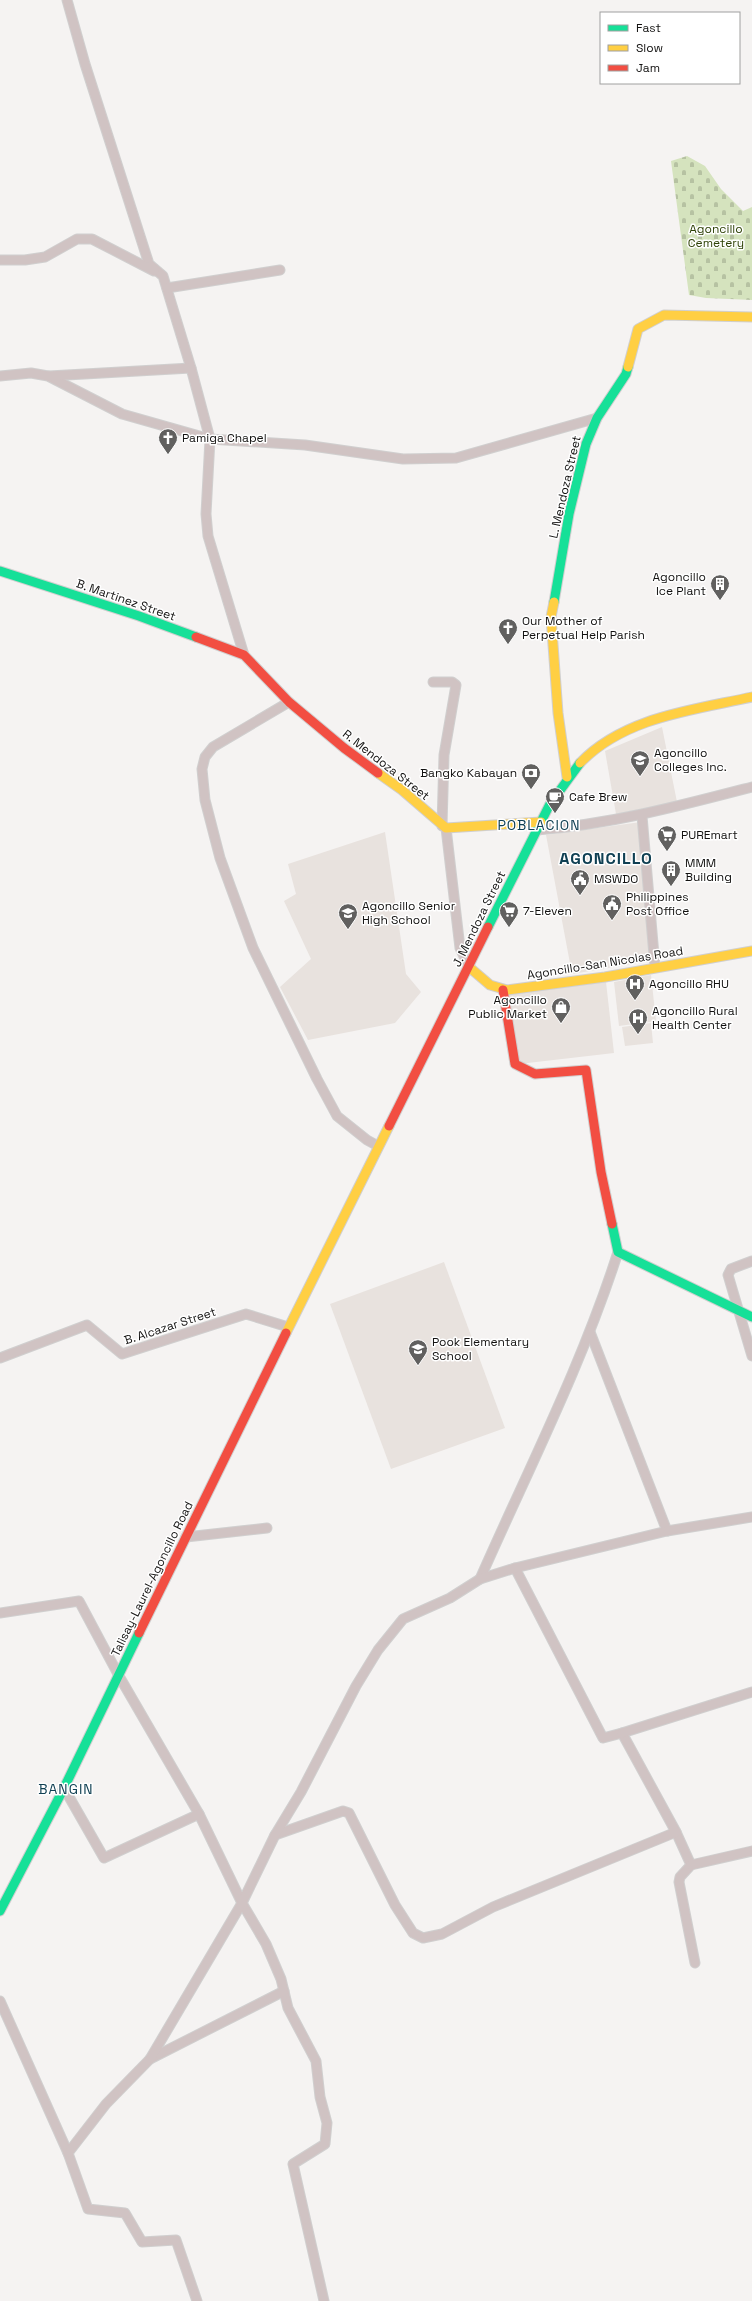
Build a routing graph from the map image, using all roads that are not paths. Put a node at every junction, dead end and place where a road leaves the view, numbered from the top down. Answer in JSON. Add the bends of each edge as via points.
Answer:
{"nodes":[{"id":1,"x":67,"y":0,"type":"edge"},
{"id":2,"x":0,"y":260,"type":"edge"},
{"id":3,"x":280,"y":270,"type":"dead end"},
{"id":4,"x":163,"y":276,"type":"junction"},
{"id":5,"x":167,"y":288,"type":"junction"},
{"id":6,"x":752,"y":318,"type":"edge"},
{"id":7,"x":191,"y":368,"type":"junction"},
{"id":8,"x":0,"y":376,"type":"edge"},
{"id":9,"x":48,"y":376,"type":"junction"},
{"id":10,"x":597,"y":418,"type":"junction"},
{"id":11,"x":210,"y":439,"type":"junction"},
{"id":12,"x":0,"y":571,"type":"edge"},
{"id":13,"x":244,"y":654,"type":"junction"},
{"id":14,"x":433,"y":682,"type":"dead end"},
{"id":15,"x":752,"y":698,"type":"edge"},
{"id":16,"x":289,"y":702,"type":"junction"},
{"id":17,"x":567,"y":777,"type":"junction"},
{"id":18,"x":752,"y":788,"type":"edge"},
{"id":19,"x":642,"y":816,"type":"junction"},
{"id":20,"x":539,"y":826,"type":"junction"},
{"id":21,"x":444,"y":827,"type":"junction"},
{"id":22,"x":752,"y":951,"type":"edge"},
{"id":23,"x":469,"y":967,"type":"junction"},
{"id":24,"x":655,"y":967,"type":"junction"},
{"id":25,"x":503,"y":990,"type":"junction"},
{"id":26,"x":378,"y":1146,"type":"junction"},
{"id":27,"x":618,"y":1252,"type":"junction"},
{"id":28,"x":324,"y":1257,"type":"joint"},
{"id":29,"x":752,"y":1260,"type":"edge"},
{"id":30,"x":740,"y":1311,"type":"junction"},
{"id":31,"x":752,"y":1317,"type":"edge"},
{"id":32,"x":288,"y":1327,"type":"junction"},
{"id":33,"x":590,"y":1332,"type":"junction"},
{"id":34,"x":752,"y":1356,"type":"edge"},
{"id":35,"x":0,"y":1358,"type":"edge"},
{"id":36,"x":752,"y":1517,"type":"edge"},
{"id":37,"x":267,"y":1528,"type":"dead end"},
{"id":38,"x":667,"y":1531,"type":"junction"},
{"id":39,"x":186,"y":1537,"type":"junction"},
{"id":40,"x":515,"y":1568,"type":"junction"},
{"id":41,"x":480,"y":1579,"type":"junction"},
{"id":42,"x":0,"y":1613,"type":"edge"},
{"id":43,"x":119,"y":1676,"type":"junction"},
{"id":44,"x":752,"y":1692,"type":"edge"},
{"id":45,"x":622,"y":1733,"type":"junction"},
{"id":46,"x":64,"y":1788,"type":"junction"},
{"id":47,"x":199,"y":1814,"type":"junction"},
{"id":48,"x":676,"y":1832,"type":"junction"},
{"id":49,"x":276,"y":1835,"type":"junction"},
{"id":50,"x":752,"y":1851,"type":"edge"},
{"id":51,"x":691,"y":1865,"type":"junction"},
{"id":52,"x":242,"y":1903,"type":"junction"},
{"id":53,"x":0,"y":1911,"type":"edge"},
{"id":54,"x":694,"y":1963,"type":"dead end"},
{"id":55,"x":284,"y":1991,"type":"junction"},
{"id":56,"x":0,"y":2001,"type":"edge"},
{"id":57,"x":150,"y":2059,"type":"junction"},
{"id":58,"x":68,"y":2152,"type":"junction"},
{"id":59,"x":197,"y":2301,"type":"edge"},
{"id":60,"x":324,"y":2301,"type":"edge"}],
"edges":[{"from":1,"to":4,"type":"street","via":[[149,264]]},
{"from":2,"to":4,"type":"street","via":[[45,257],[77,239],[92,239]]},
{"from":3,"to":5,"type":"street"},
{"from":4,"to":5,"type":"street"},
{"from":5,"to":7,"type":"street"},
{"from":6,"to":10,"type":"main road","name":"L. Mendoza Street","via":[[664,315],[647,323],[638,329],[626,374]]},
{"from":7,"to":9,"type":"street"},
{"from":7,"to":11,"type":"street"},
{"from":8,"to":9,"type":"street","via":[[31,373]]},
{"from":9,"to":11,"type":"street","via":[[122,414]]},
{"from":10,"to":11,"type":"street","via":[[456,458],[403,459],[305,445]]},
{"from":10,"to":17,"type":"main road","name":"L. Mendoza Street","via":[[586,444],[569,514],[551,616],[558,714]]},
{"from":11,"to":13,"type":"street","via":[[206,514],[208,536]]},
{"from":12,"to":13,"type":"main road","name":"B. Martinez Street","via":[[139,616]]},
{"from":13,"to":16,"type":"main road","name":"R. Mendoza Street"},
{"from":14,"to":21,"type":"street","via":[[452,682],[456,685],[444,755]]},
{"from":15,"to":17,"type":"main road","name":"J. Mendoza Street","via":[[625,729],[597,746]]},
{"from":16,"to":21,"type":"main road","name":"R. Mendoza Street","via":[[344,748],[402,790]]},
{"from":16,"to":26,"type":"street","via":[[213,747],[205,757],[202,769],[205,800],[220,858],[253,948],[317,1079],[337,1116]]},
{"from":17,"to":20,"type":"main road","name":"J. Mendoza Street"},
{"from":18,"to":19,"type":"street"},
{"from":19,"to":20,"type":"street"},
{"from":19,"to":24,"type":"street"},
{"from":20,"to":21,"type":"main road"},
{"from":20,"to":23,"type":"main road","name":"J. Mendoza Street"},
{"from":21,"to":23,"type":"street","via":[[460,948]]},
{"from":22,"to":24,"type":"main road","name":"Agoncillo-San Nicolas Road"},
{"from":23,"to":25,"type":"main road","via":[[490,985]]},
{"from":23,"to":26,"type":"main road","name":"J. Mendoza Street"},
{"from":24,"to":25,"type":"main road","name":"Agoncillo-San Nicolas Road","via":[[605,977]]},
{"from":25,"to":27,"type":"main road","via":[[515,1064],[535,1074],[586,1070],[601,1172]]},
{"from":26,"to":28,"type":"main road","name":"J. Mendoza Street"},
{"from":27,"to":30,"type":"main road"},
{"from":27,"to":33,"type":"street"},
{"from":28,"to":32,"type":"main road","name":"Talisay-Laurel-Agoncillo Road"},
{"from":29,"to":30,"type":"street","via":[[731,1269],[728,1275]]},
{"from":30,"to":31,"type":"main road"},
{"from":30,"to":34,"type":"street"},
{"from":32,"to":35,"type":"street","name":"B. Alcazar Street","via":[[246,1314],[122,1354],[87,1325]]},
{"from":32,"to":39,"type":"main road","name":"Talisay-Laurel-Agoncillo Road"},
{"from":33,"to":38,"type":"street"},
{"from":33,"to":41,"type":"street"},
{"from":36,"to":38,"type":"street"},
{"from":37,"to":39,"type":"street"},
{"from":38,"to":40,"type":"street"},
{"from":39,"to":43,"type":"main road","name":"Talisay-Laurel-Agoncillo Road"},
{"from":40,"to":41,"type":"street"},
{"from":40,"to":45,"type":"street","via":[[602,1738]]},
{"from":41,"to":49,"type":"street","via":[[450,1598],[403,1619],[382,1645],[356,1686]]},
{"from":42,"to":43,"type":"street","via":[[79,1600]]},
{"from":43,"to":46,"type":"main road","name":"Talisay-Laurel-Agoncillo Road"},
{"from":43,"to":47,"type":"street"},
{"from":44,"to":45,"type":"street"},
{"from":45,"to":48,"type":"street"},
{"from":46,"to":47,"type":"street","via":[[104,1858]]},
{"from":46,"to":53,"type":"main road","name":"Talisay-Laurel-Agoncillo Road"},
{"from":47,"to":52,"type":"street"},
{"from":48,"to":49,"type":"street","via":[[493,1907],[442,1934],[423,1938],[413,1933],[349,1813],[338,1813]]},
{"from":48,"to":51,"type":"street"},
{"from":49,"to":52,"type":"street"},
{"from":50,"to":51,"type":"street"},
{"from":51,"to":54,"type":"street","via":[[680,1878],[680,1882]]},
{"from":52,"to":55,"type":"street","via":[[266,1944]]},
{"from":52,"to":57,"type":"street"},
{"from":55,"to":57,"type":"street"},
{"from":55,"to":60,"type":"street","via":[[288,2008],[316,2062],[320,2097],[327,2123],[324,2144],[293,2164]]},
{"from":56,"to":58,"type":"street"},
{"from":57,"to":58,"type":"street","via":[[106,2104]]},
{"from":58,"to":59,"type":"street","via":[[88,2209],[125,2213],[142,2242],[176,2240]]}]}
